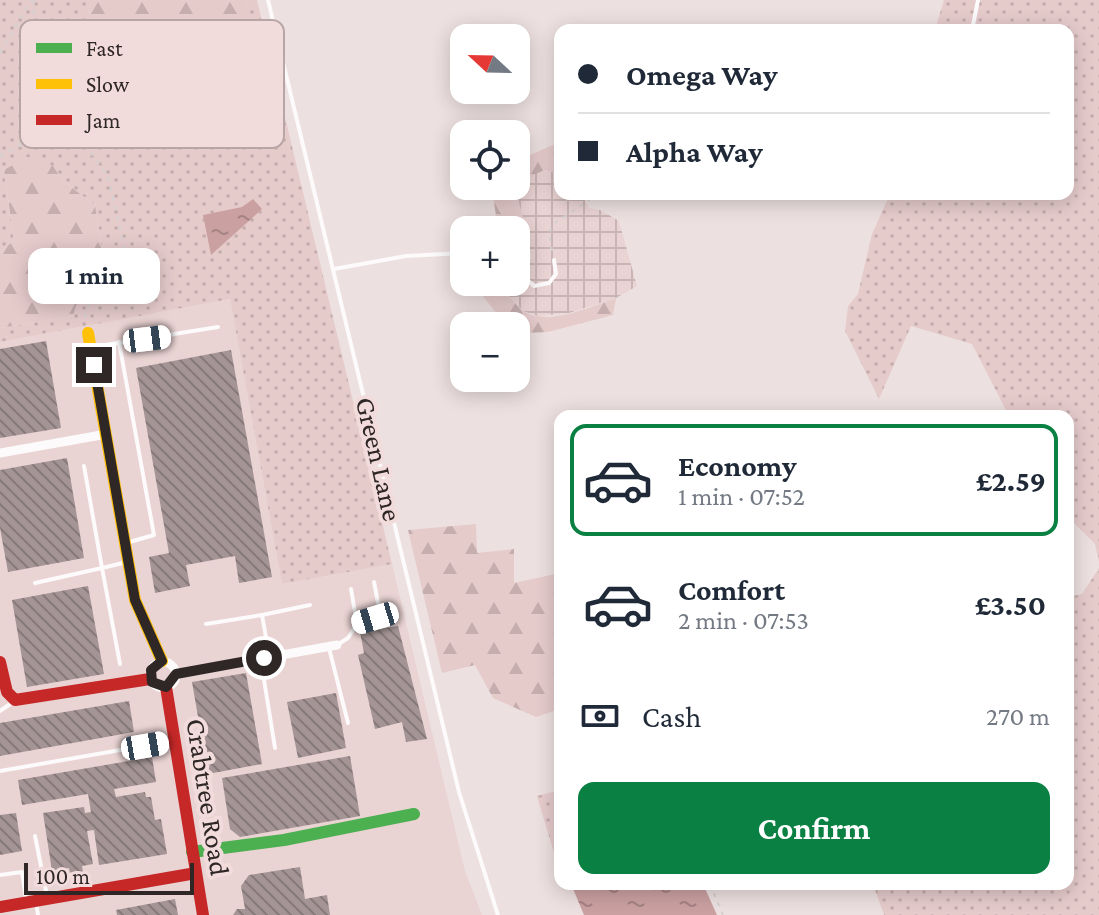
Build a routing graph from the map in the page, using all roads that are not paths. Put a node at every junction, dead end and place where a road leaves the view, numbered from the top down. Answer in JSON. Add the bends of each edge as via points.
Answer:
{"nodes":[{"id":1,"x":268,"y":0,"type":"edge"},
{"id":2,"x":978,"y":0,"type":"edge"},
{"id":3,"x":273,"y":20,"type":"edge"},
{"id":4,"x":973,"y":24,"type":"edge"},
{"id":5,"x":284,"y":65,"type":"edge"},
{"id":6,"x":450,"y":254,"type":"edge"},
{"id":7,"x":554,"y":260,"type":"road end"},
{"id":8,"x":334,"y":269,"type":"junction"},
{"id":9,"x":530,"y":282,"type":"edge"},
{"id":10,"x":218,"y":327,"type":"dead end"},
{"id":11,"x":88,"y":333,"type":"road end"},
{"id":12,"x":119,"y":342,"type":"junction"},
{"id":13,"x":91,"y":348,"type":"junction"},
{"id":14,"x":107,"y":434,"type":"junction"},
{"id":15,"x":0,"y":453,"type":"edge"},
{"id":16,"x":84,"y":466,"type":"dead end"},
{"id":17,"x":126,"y":543,"type":"junction"},
{"id":18,"x":129,"y":562,"type":"junction"},
{"id":19,"x":102,"y":568,"type":"junction"},
{"id":20,"x":374,"y":582,"type":"dead end"},
{"id":21,"x":35,"y":583,"type":"dead end"},
{"id":22,"x":351,"y":589,"type":"dead end"},
{"id":23,"x":310,"y":605,"type":"dead end"},
{"id":24,"x":262,"y":615,"type":"junction"},
{"id":25,"x":206,"y":624,"type":"dead end"},
{"id":26,"x":357,"y":624,"type":"junction"},
{"id":27,"x":333,"y":645,"type":"junction"},
{"id":28,"x":265,"y":658,"type":"junction"},
{"id":29,"x":162,"y":661,"type":"junction"},
{"id":30,"x":0,"y":662,"type":"edge"},
{"id":31,"x":120,"y":664,"type":"dead end"},
{"id":32,"x":176,"y":674,"type":"junction"},
{"id":33,"x":150,"y":679,"type":"junction"},
{"id":34,"x":166,"y":687,"type":"junction"},
{"id":35,"x":15,"y":700,"type":"junction"},
{"id":36,"x":0,"y":711,"type":"edge"},
{"id":37,"x":348,"y":723,"type":"dead end"},
{"id":38,"x":174,"y":741,"type":"junction"},
{"id":39,"x":275,"y":748,"type":"dead end"},
{"id":40,"x":0,"y":771,"type":"edge"},
{"id":41,"x":414,"y":814,"type":"dead end"},
{"id":42,"x":35,"y":836,"type":"dead end"},
{"id":43,"x":192,"y":852,"type":"junction"},
{"id":44,"x":196,"y":873,"type":"junction"},
{"id":45,"x":0,"y":875,"type":"edge"},
{"id":46,"x":36,"y":900,"type":"junction"},
{"id":47,"x":0,"y":907,"type":"edge"},
{"id":48,"x":38,"y":915,"type":"edge"},
{"id":49,"x":203,"y":915,"type":"edge"},
{"id":50,"x":498,"y":915,"type":"edge"}],
"edges":[{"from":1,"to":3,"type":"lane","name":"Green Lane"},
{"from":2,"to":4,"type":"lane"},
{"from":5,"to":8,"type":"lane","name":"Green Lane"},
{"from":6,"to":8,"type":"lane"},
{"from":7,"to":9,"type":"lane","via":[[556,274],[549,283]]},
{"from":8,"to":50,"type":"lane","name":"Green Lane","via":[[459,792]]},
{"from":10,"to":12,"type":"lane"},
{"from":11,"to":13,"type":"street"},
{"from":12,"to":13,"type":"lane"},
{"from":12,"to":17,"type":"lane","via":[[154,535]]},
{"from":13,"to":14,"type":"street"},
{"from":14,"to":15,"type":"street"},
{"from":14,"to":17,"type":"street"},
{"from":16,"to":19,"type":"lane"},
{"from":17,"to":18,"type":"street"},
{"from":18,"to":19,"type":"lane"},
{"from":18,"to":29,"type":"street","via":[[135,600]]},
{"from":19,"to":21,"type":"lane"},
{"from":19,"to":31,"type":"lane"},
{"from":20,"to":26,"type":"lane","via":[[380,613]]},
{"from":22,"to":26,"type":"lane"},
{"from":23,"to":24,"type":"lane"},
{"from":24,"to":25,"type":"lane"},
{"from":24,"to":28,"type":"lane"},
{"from":26,"to":27,"type":"lane","via":[[348,638]]},
{"from":27,"to":28,"type":"street"},
{"from":27,"to":37,"type":"lane"},
{"from":28,"to":32,"type":"street"},
{"from":28,"to":39,"type":"lane"},
{"from":29,"to":32,"type":"street"},
{"from":29,"to":33,"type":"street","via":[[153,665]]},
{"from":30,"to":35,"type":"street","via":[[7,692]]},
{"from":32,"to":34,"type":"street"},
{"from":33,"to":34,"type":"street"},
{"from":33,"to":35,"type":"street"},
{"from":34,"to":38,"type":"street","name":"Crabtree Road"},
{"from":35,"to":36,"type":"lane"},
{"from":38,"to":40,"type":"lane"},
{"from":38,"to":43,"type":"street","name":"Crabtree Road"},
{"from":41,"to":43,"type":"street"},
{"from":42,"to":46,"type":"lane"},
{"from":43,"to":44,"type":"street","name":"Crabtree Road"},
{"from":44,"to":46,"type":"street"},
{"from":44,"to":49,"type":"street","name":"Crabtree Road"},
{"from":45,"to":46,"type":"lane","via":[[22,872]]},
{"from":46,"to":47,"type":"street"},
{"from":46,"to":48,"type":"lane"}]}
